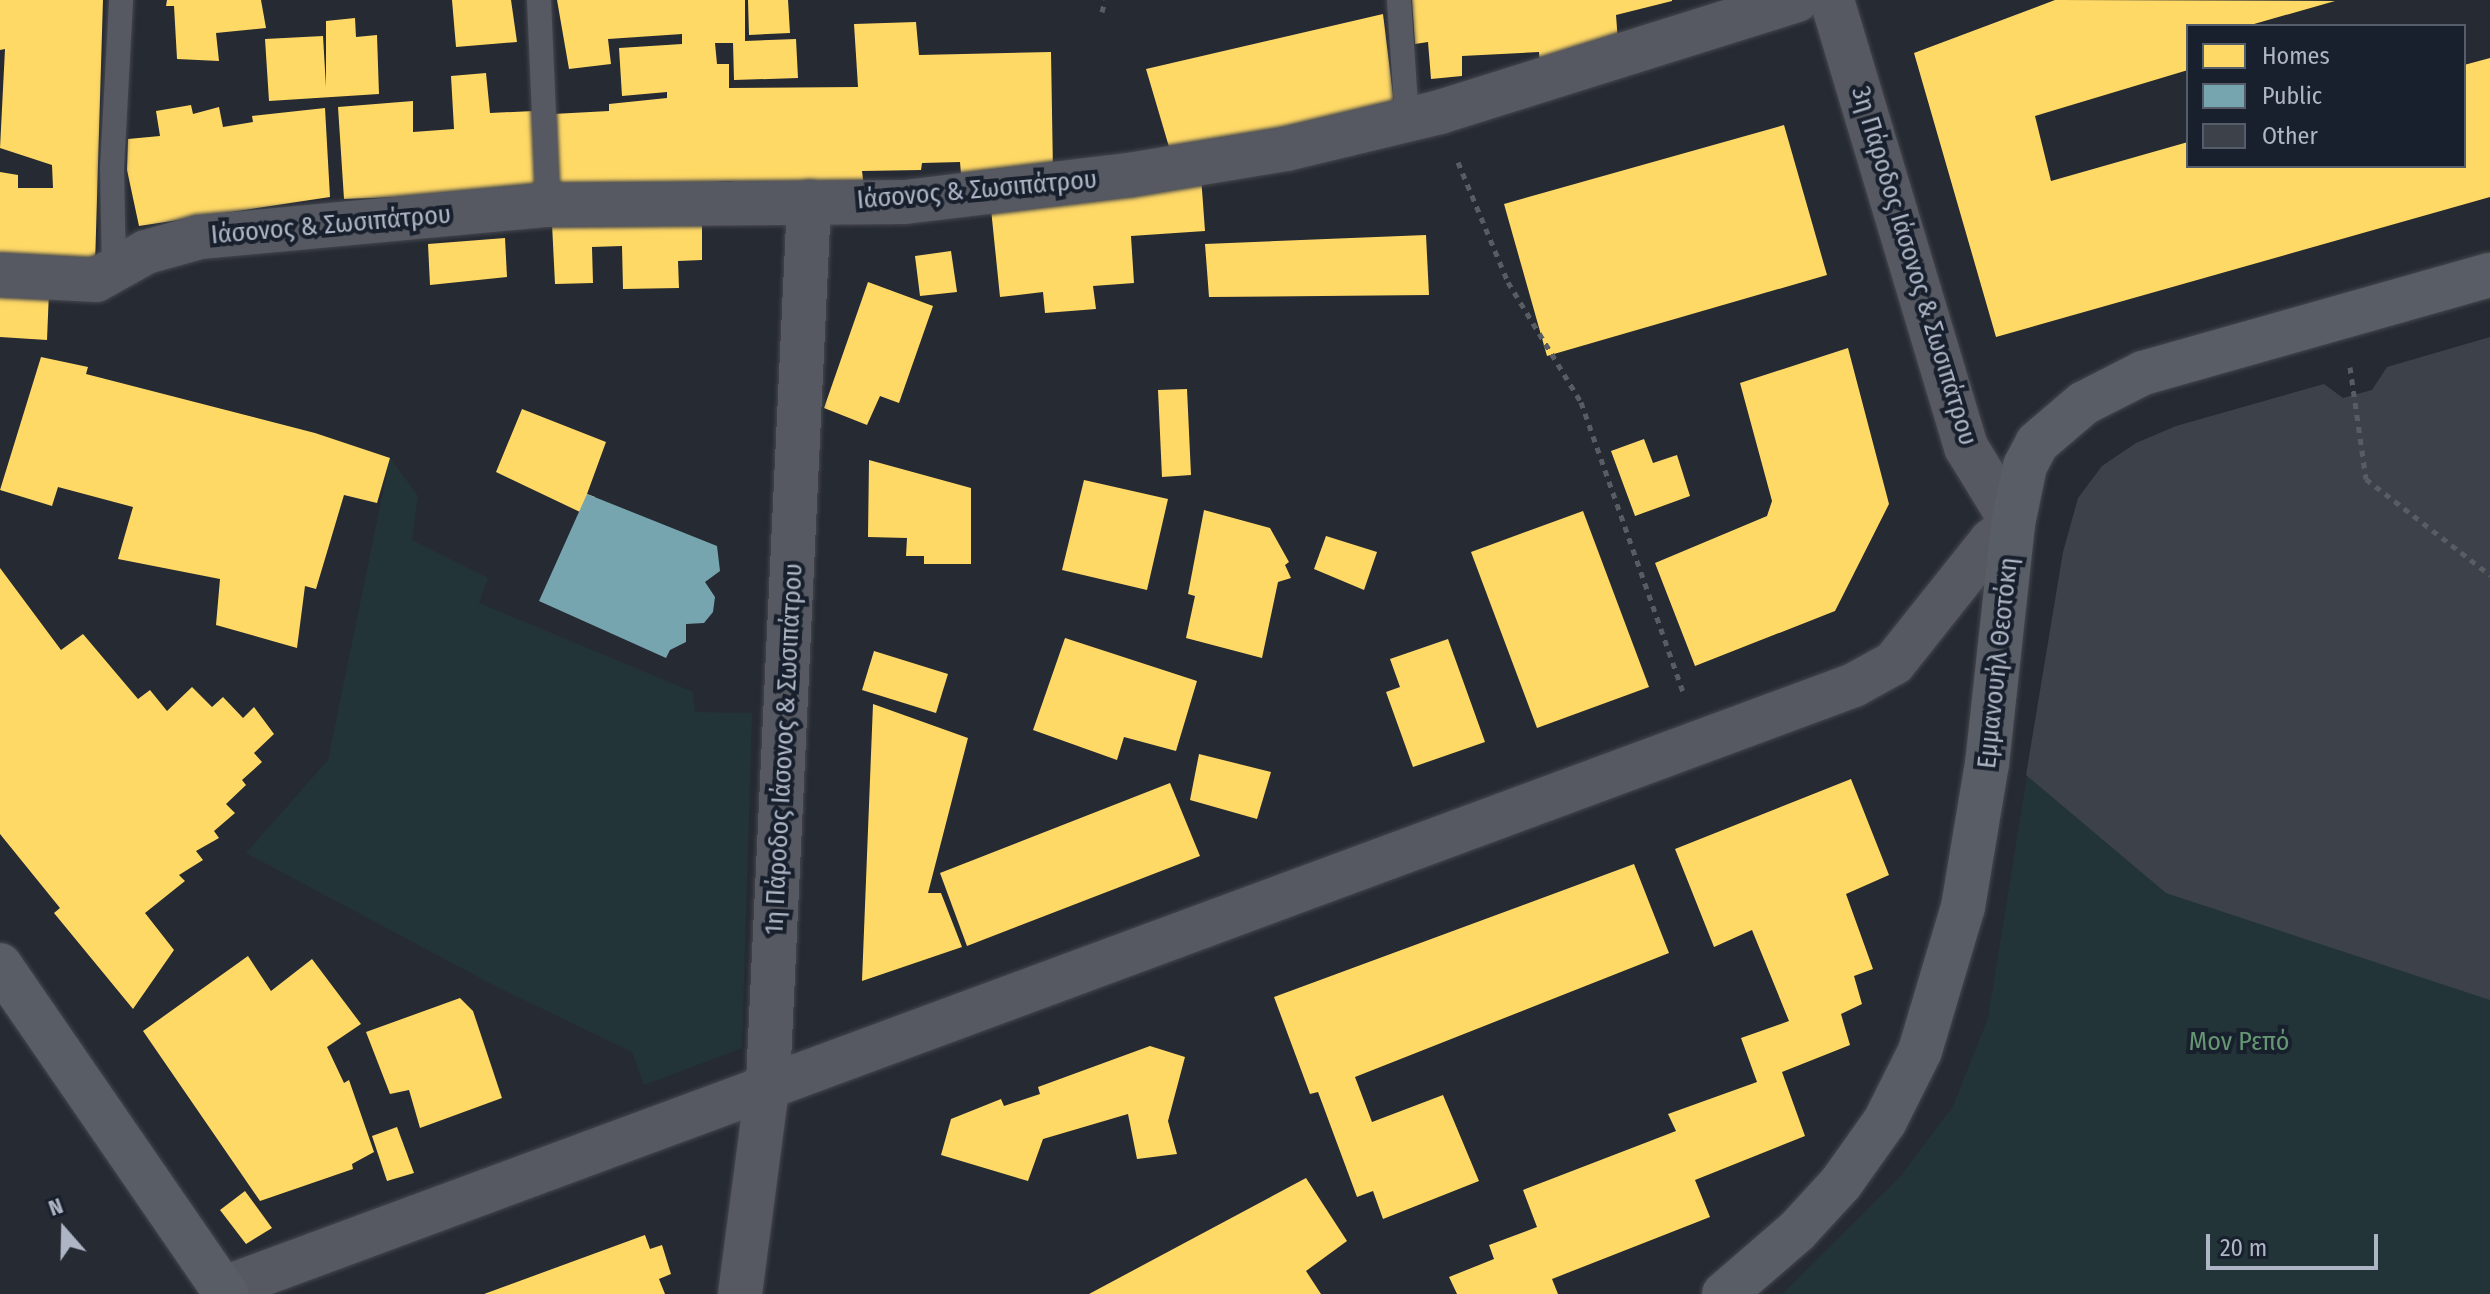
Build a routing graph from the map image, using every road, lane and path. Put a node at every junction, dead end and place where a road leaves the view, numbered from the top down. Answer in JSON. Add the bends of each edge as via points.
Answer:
{"nodes":[{"id":1,"x":121,"y":0,"type":"edge"},
{"id":2,"x":539,"y":0,"type":"edge"},
{"id":3,"x":1105,"y":0,"type":"edge"},
{"id":4,"x":1399,"y":0,"type":"edge"},
{"id":5,"x":1797,"y":0,"type":"edge"},
{"id":6,"x":1832,"y":0,"type":"edge"},
{"id":7,"x":1102,"y":12,"type":"dead end"},
{"id":8,"x":1424,"y":116,"type":"junction"},
{"id":9,"x":809,"y":202,"type":"junction"},
{"id":10,"x":548,"y":205,"type":"junction"},
{"id":11,"x":114,"y":273,"type":"junction"},
{"id":12,"x":0,"y":275,"type":"edge"},
{"id":13,"x":2490,"y":275,"type":"edge"},
{"id":14,"x":2349,"y":362,"type":"dead end"},
{"id":15,"x":2013,"y":524,"type":"junction"},
{"id":16,"x":2490,"y":575,"type":"edge"},
{"id":17,"x":1701,"y":741,"type":"junction"},
{"id":18,"x":0,"y":965,"type":"edge"},
{"id":19,"x":768,"y":1082,"type":"junction"},
{"id":20,"x":224,"y":1291,"type":"edge"},
{"id":21,"x":740,"y":1294,"type":"edge"},
{"id":22,"x":1724,"y":1294,"type":"edge"}],
"edges":[{"from":1,"to":11,"type":"lane","via":[[112,168]]},
{"from":2,"to":10,"type":"lane"},
{"from":3,"to":7,"type":"path"},
{"from":4,"to":8,"type":"lane"},
{"from":5,"to":8,"type":"street","name":"Ιάσονος & Σωσιπάτρου"},
{"from":6,"to":15,"type":"street","name":"3η Πάροδος Ιάσονος & Σωσιπάτρου","via":[[1966,447]]},
{"from":8,"to":9,"type":"street","name":"Ιάσονος & Σωσιπάτρου","via":[[1286,149],[1129,175],[905,202]]},
{"from":8,"to":17,"type":"path","via":[[1508,282],[1581,402]]},
{"from":9,"to":10,"type":"street","name":"Ιάσονος & Σωσιπάτρου"},
{"from":9,"to":19,"type":"street","name":"1η Πάροδος Ιάσονος & Σωσιπάτρου"},
{"from":10,"to":11,"type":"street","name":"Ιάσονος & Σωσιπάτρου","via":[[200,237],[146,252]]},
{"from":11,"to":12,"type":"street","name":"Ιάσονος & Σωσιπάτρου","via":[[96,280]]},
{"from":13,"to":15,"type":"main road","name":"Εμμανουήλ Θεοτόκη","via":[[2185,358],[2114,385],[2037,443],[2025,466]]},
{"from":14,"to":16,"type":"path","via":[[2366,479]]},
{"from":15,"to":17,"type":"street","via":[[1975,561],[1914,643],[1880,673]]},
{"from":15,"to":22,"type":"main road","name":"Εμμανουήλ Θεοτόκη","via":[[1978,827],[1942,990],[1920,1051],[1885,1121],[1841,1183],[1797,1231]]},
{"from":17,"to":19,"type":"street"},
{"from":18,"to":20,"type":"main road"},
{"from":19,"to":20,"type":"street"},
{"from":19,"to":21,"type":"street","name":"1η Πάροδος Ιάσονος & Σωσιπάτρου"}]}
